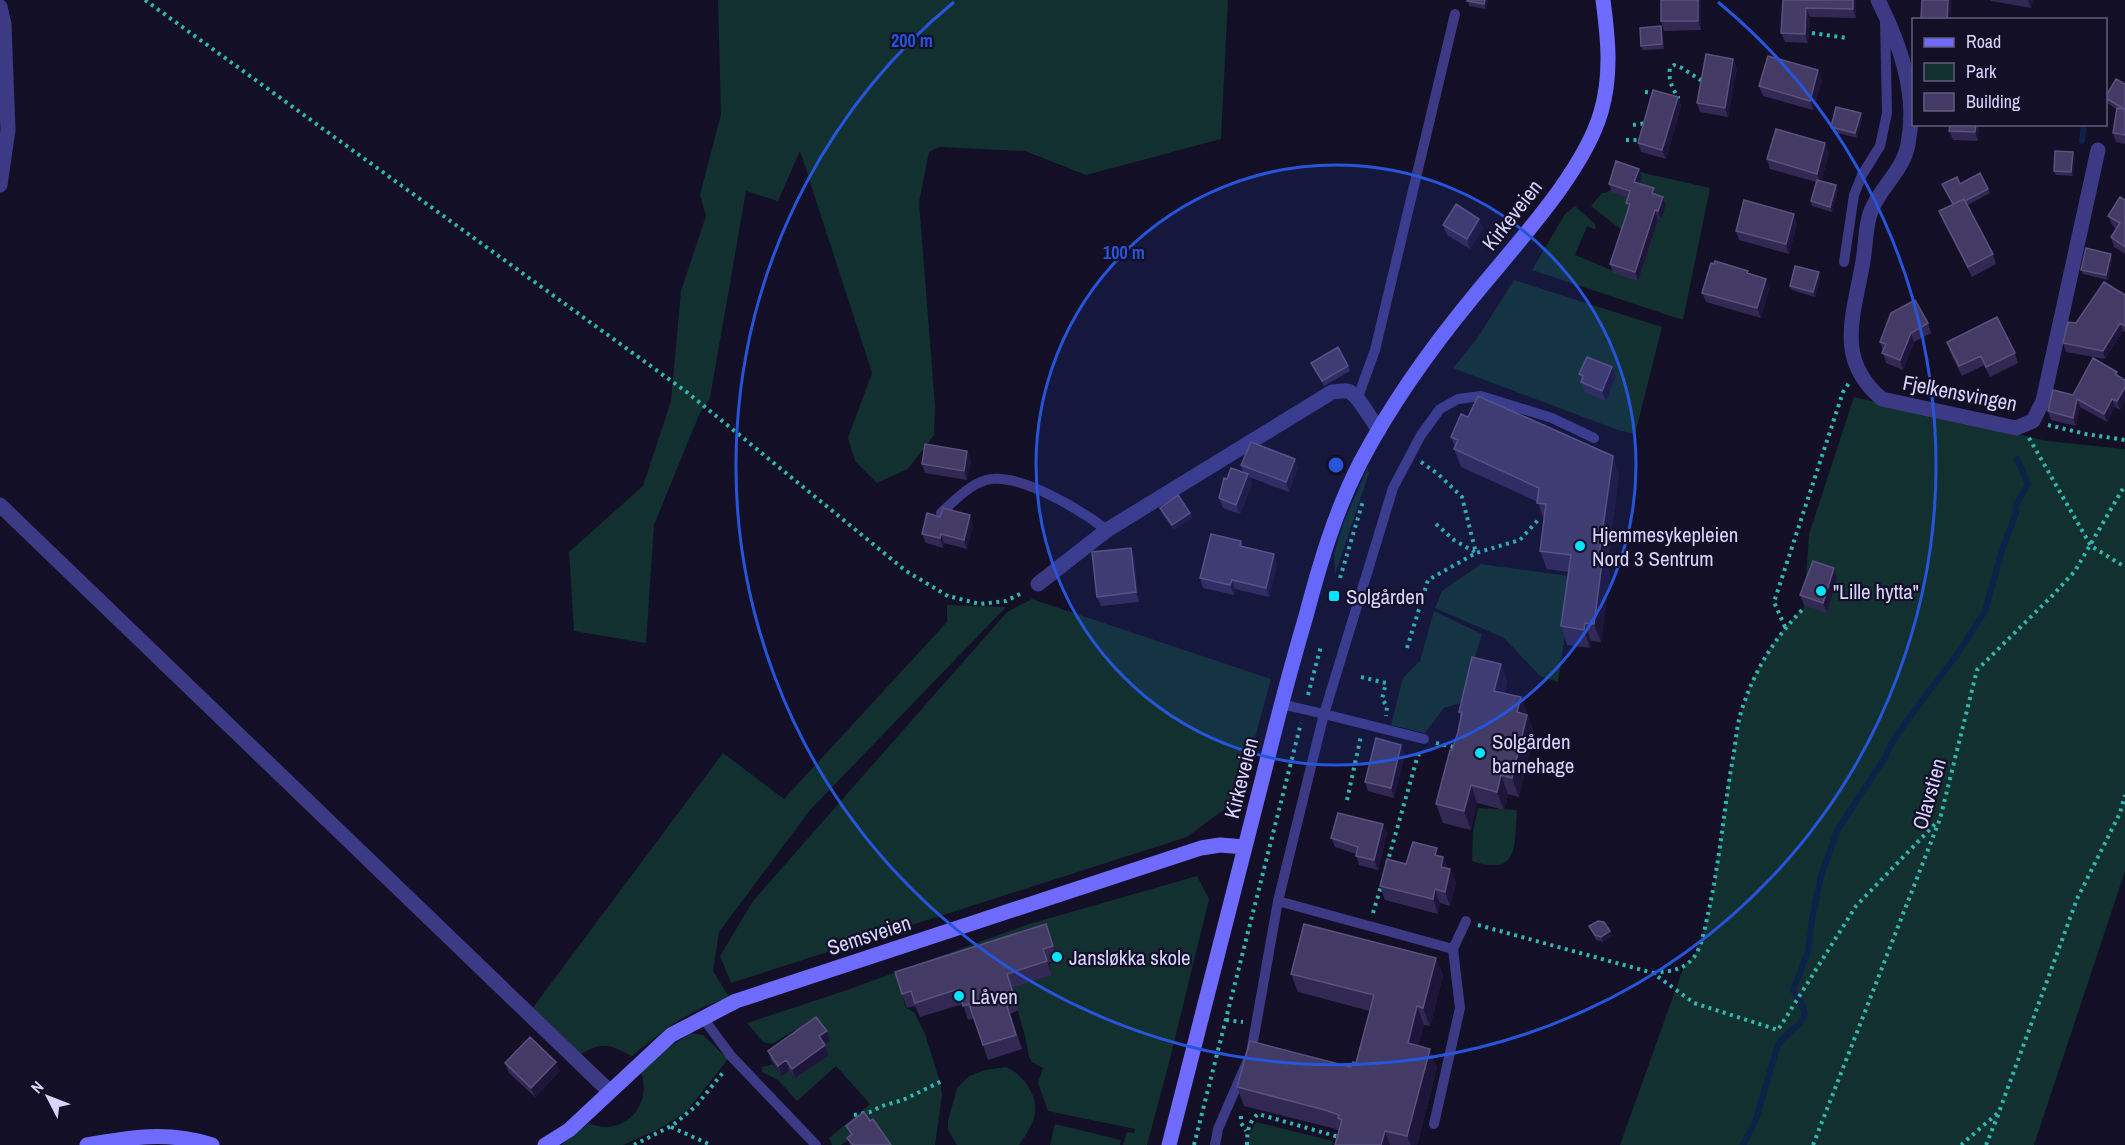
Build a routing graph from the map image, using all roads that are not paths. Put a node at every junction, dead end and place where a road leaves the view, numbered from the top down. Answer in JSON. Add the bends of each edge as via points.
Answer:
{"nodes":[{"id":1,"x":1603,"y":0,"type":"edge"},
{"id":2,"x":0,"y":7,"type":"edge"},
{"id":3,"x":1881,"y":7,"type":"edge"},
{"id":4,"x":1455,"y":14,"type":"dead end"},
{"id":5,"x":2098,"y":150,"type":"dead end"},
{"id":6,"x":0,"y":186,"type":"edge"},
{"id":7,"x":1844,"y":262,"type":"dead end"},
{"id":8,"x":1358,"y":397,"type":"junction"},
{"id":9,"x":1379,"y":430,"type":"junction"},
{"id":10,"x":1594,"y":438,"type":"dead end"},
{"id":11,"x":0,"y":505,"type":"edge"},
{"id":12,"x":941,"y":513,"type":"edge"},
{"id":13,"x":1107,"y":530,"type":"junction"},
{"id":14,"x":1038,"y":584,"type":"road end"},
{"id":15,"x":1281,"y":704,"type":"junction"},
{"id":16,"x":1324,"y":714,"type":"junction"},
{"id":17,"x":1424,"y":740,"type":"road end"},
{"id":18,"x":1245,"y":847,"type":"junction"},
{"id":19,"x":1278,"y":901,"type":"junction"},
{"id":20,"x":1466,"y":921,"type":"road end"},
{"id":21,"x":1453,"y":949,"type":"junction"},
{"id":22,"x":703,"y":1018,"type":"junction"},
{"id":23,"x":609,"y":1091,"type":"junction"},
{"id":24,"x":1434,"y":1124,"type":"dead end"},
{"id":25,"x":87,"y":1145,"type":"edge"},
{"id":26,"x":212,"y":1145,"type":"edge"},
{"id":27,"x":545,"y":1145,"type":"edge"},
{"id":28,"x":816,"y":1145,"type":"edge"},
{"id":29,"x":1169,"y":1145,"type":"edge"},
{"id":30,"x":1215,"y":1145,"type":"edge"}],
"edges":[{"from":1,"to":9,"type":"main road","name":"Kirkeveien","via":[[1608,85],[1589,142],[1553,198],[1452,323]]},
{"from":2,"to":6,"type":"street","via":[[8,130]]},
{"from":3,"to":5,"type":"street","name":"Fjelkensvingen","via":[[1904,61],[1911,112],[1908,146],[1870,213],[1850,339],[1857,369],[1867,386],[1882,399],[2016,428],[2033,422],[2043,402]]},
{"from":3,"to":7,"type":"lane","via":[[1887,113],[1880,146],[1854,195]]},
{"from":4,"to":8,"type":"lane","via":[[1375,350]]},
{"from":8,"to":9,"type":"street"},
{"from":8,"to":13,"type":"street","via":[[1347,390],[1332,392]]},
{"from":9,"to":15,"type":"main road","name":"Kirkeveien","via":[[1351,481],[1327,539]]},
{"from":10,"to":16,"type":"lane","via":[[1552,418],[1481,396],[1458,399],[1440,409],[1421,435],[1393,488]]},
{"from":11,"to":23,"type":"street"},
{"from":12,"to":13,"type":"lane","via":[[972,487],[995,479],[1057,498]]},
{"from":13,"to":14,"type":"street"},
{"from":15,"to":16,"type":"lane"},
{"from":15,"to":18,"type":"main road","name":"Kirkeveien"},
{"from":16,"to":17,"type":"lane"},
{"from":16,"to":19,"type":"lane"},
{"from":18,"to":22,"type":"main road","name":"Semsveien","via":[[1201,848],[736,1001]]},
{"from":18,"to":29,"type":"main road","name":"Kirkeveien"},
{"from":19,"to":21,"type":"lane"},
{"from":19,"to":30,"type":"lane","via":[[1251,1053],[1218,1129]]},
{"from":20,"to":21,"type":"lane"},
{"from":21,"to":24,"type":"lane","via":[[1461,1008]]},
{"from":22,"to":23,"type":"main road","name":"Semsveien","via":[[671,1035]]},
{"from":22,"to":28,"type":"lane","via":[[731,1056]]},
{"from":23,"to":27,"type":"main road","name":"Semsveien","via":[[569,1130]]},
{"from":25,"to":26,"type":"main road","via":[[141,1136]]}]}
